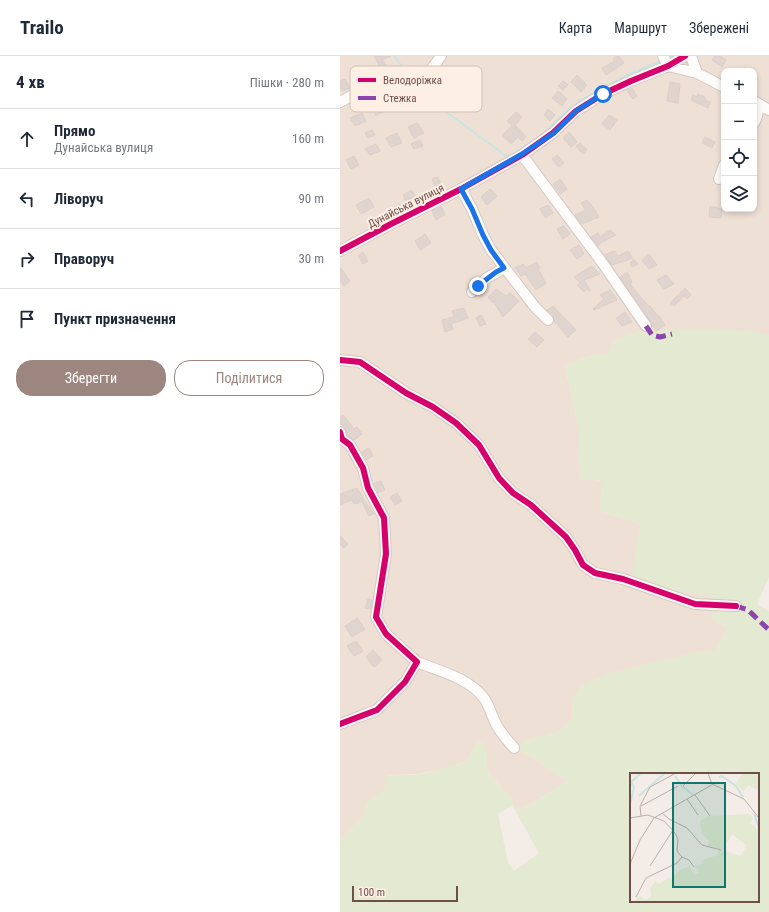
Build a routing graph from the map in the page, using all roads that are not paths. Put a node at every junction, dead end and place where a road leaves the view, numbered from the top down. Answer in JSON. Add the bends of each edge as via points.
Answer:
{"nodes":[{"id":1,"x":441,"y":56,"type":"edge"},
{"id":2,"x":663,"y":56,"type":"edge"},
{"id":3,"x":685,"y":56,"type":"edge"},
{"id":4,"x":691,"y":56,"type":"edge"},
{"id":5,"x":434,"y":66,"type":"edge"},
{"id":6,"x":668,"y":66,"type":"junction"},
{"id":7,"x":697,"y":73,"type":"junction"},
{"id":8,"x":721,"y":85,"type":"edge"},
{"id":9,"x":350,"y":97,"type":"edge"},
{"id":10,"x":340,"y":102,"type":"edge"},
{"id":11,"x":757,"y":103,"type":"edge"},
{"id":12,"x":757,"y":105,"type":"edge"},
{"id":13,"x":769,"y":110,"type":"edge"},
{"id":14,"x":757,"y":117,"type":"edge"},
{"id":15,"x":522,"y":154,"type":"junction"},
{"id":16,"x":721,"y":172,"type":"edge"},
{"id":17,"x":718,"y":179,"type":"dead end"},
{"id":18,"x":461,"y":189,"type":"junction"},
{"id":19,"x":340,"y":251,"type":"edge"},
{"id":20,"x":504,"y":268,"type":"junction"},
{"id":21,"x":472,"y":292,"type":"dead end"},
{"id":22,"x":548,"y":320,"type":"dead end"},
{"id":23,"x":646,"y":326,"type":"dead end"},
{"id":24,"x":340,"y":360,"type":"edge"},
{"id":25,"x":341,"y":438,"type":"edge"},
{"id":26,"x":736,"y":606,"type":"dead end"},
{"id":27,"x":417,"y":662,"type":"junction"},
{"id":28,"x":340,"y":724,"type":"edge"},
{"id":29,"x":514,"y":748,"type":"dead end"}],
"edges":[{"from":1,"to":5,"type":"street"},
{"from":2,"to":6,"type":"street"},
{"from":3,"to":6,"type":"street","name":"Дунайська вулиця"},
{"from":4,"to":7,"type":"street"},
{"from":6,"to":7,"type":"street"},
{"from":6,"to":15,"type":"street","name":"Дунайська вулиця","via":[[603,94],[576,111],[554,133]]},
{"from":7,"to":8,"type":"street"},
{"from":9,"to":10,"type":"street"},
{"from":11,"to":13,"type":"street"},
{"from":12,"to":14,"type":"street"},
{"from":15,"to":18,"type":"street","name":"Дунайська вулиця"},
{"from":15,"to":23,"type":"street"},
{"from":16,"to":17,"type":"street"},
{"from":18,"to":19,"type":"street","name":"Дунайська вулиця"},
{"from":18,"to":20,"type":"street","via":[[491,250]]},
{"from":20,"to":21,"type":"street","via":[[487,278]]},
{"from":20,"to":22,"type":"street","via":[[535,308]]},
{"from":24,"to":26,"type":"street","via":[[360,362],[456,423],[479,446],[499,478],[513,493],[566,537],[583,565],[596,573],[623,579],[695,604]]},
{"from":25,"to":27,"type":"street","via":[[350,446],[362,468],[368,488],[384,518],[386,554],[376,617],[386,634]]},
{"from":27,"to":28,"type":"street","via":[[405,682],[377,710]]},
{"from":27,"to":29,"type":"street","via":[[457,678],[474,688],[484,698],[497,725]]}]}
